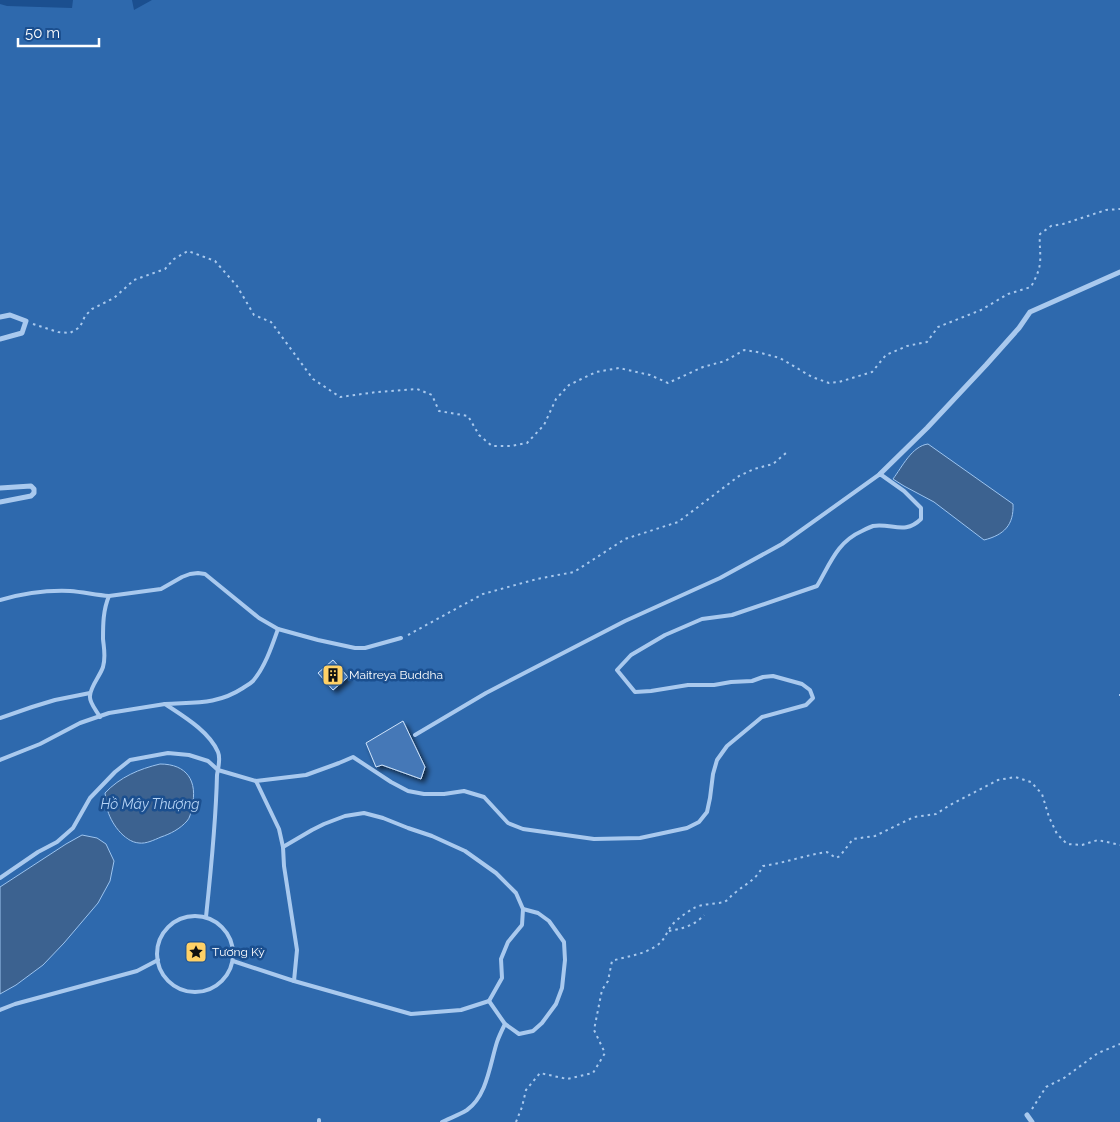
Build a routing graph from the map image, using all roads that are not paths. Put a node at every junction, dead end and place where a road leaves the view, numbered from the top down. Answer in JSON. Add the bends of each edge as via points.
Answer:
{"nodes":[{"id":1,"x":1120,"y":272,"type":"edge"},
{"id":2,"x":0,"y":317,"type":"edge"},
{"id":3,"x":0,"y":339,"type":"edge"},
{"id":4,"x":880,"y":474,"type":"junction"},
{"id":5,"x":0,"y":488,"type":"edge"},
{"id":6,"x":0,"y":502,"type":"edge"},
{"id":7,"x":109,"y":596,"type":"junction"},
{"id":8,"x":0,"y":600,"type":"edge"},
{"id":9,"x":278,"y":629,"type":"junction"},
{"id":10,"x":401,"y":638,"type":"road end"},
{"id":11,"x":90,"y":693,"type":"junction"},
{"id":12,"x":165,"y":704,"type":"junction"},
{"id":13,"x":100,"y":717,"type":"junction"},
{"id":14,"x":0,"y":718,"type":"edge"},
{"id":15,"x":415,"y":735,"type":"dead end"},
{"id":16,"x":0,"y":760,"type":"edge"},
{"id":17,"x":218,"y":770,"type":"junction"},
{"id":18,"x":256,"y":781,"type":"junction"},
{"id":19,"x":284,"y":847,"type":"junction"},
{"id":20,"x":0,"y":878,"type":"edge"},
{"id":21,"x":523,"y":909,"type":"junction"},
{"id":22,"x":206,"y":917,"type":"junction"},
{"id":23,"x":158,"y":960,"type":"junction"},
{"id":24,"x":233,"y":961,"type":"junction"},
{"id":25,"x":294,"y":981,"type":"junction"},
{"id":26,"x":489,"y":1001,"type":"junction"},
{"id":27,"x":0,"y":1010,"type":"edge"},
{"id":28,"x":505,"y":1024,"type":"junction"},
{"id":29,"x":1028,"y":1115,"type":"road end"},
{"id":30,"x":442,"y":1122,"type":"edge"},
{"id":31,"x":1032,"y":1122,"type":"edge"}],
"edges":[{"from":1,"to":4,"type":"street","via":[[1030,312],[960,393]]},
{"from":2,"to":3,"type":"street","via":[[10,315],[26,322],[22,333]]},
{"from":4,"to":15,"type":"lane","via":[[775,548],[486,693]]},
{"from":4,"to":18,"type":"lane","via":[[921,508],[921,519],[915,524],[905,528],[872,526],[840,547],[817,586],[732,615],[702,619],[631,655],[617,670],[635,692],[752,681],[773,676],[802,684],[810,690],[813,698],[806,706],[762,717],[727,746],[717,760],[707,812],[700,822],[640,838],[594,839],[523,829],[508,823],[484,797],[464,791],[424,794],[408,791],[353,757],[306,774]]},
{"from":5,"to":6,"type":"street","via":[[31,486],[34,489],[31,496]]},
{"from":7,"to":8,"type":"lane","via":[[69,591]]},
{"from":7,"to":9,"type":"lane","via":[[161,589],[182,576],[205,574],[259,618]]},
{"from":7,"to":11,"type":"lane","via":[[104,622],[105,657]]},
{"from":9,"to":10,"type":"lane","via":[[355,648]]},
{"from":9,"to":12,"type":"lane","via":[[262,668],[252,682],[225,698]]},
{"from":11,"to":13,"type":"lane"},
{"from":11,"to":14,"type":"lane","via":[[32,706]]},
{"from":12,"to":13,"type":"lane"},
{"from":12,"to":17,"type":"lane","via":[[211,739],[219,755]]},
{"from":13,"to":16,"type":"lane","via":[[80,722],[40,744]]},
{"from":17,"to":18,"type":"lane"},
{"from":17,"to":20,"type":"lane","via":[[208,761],[189,755],[168,753],[130,760],[90,798],[73,828],[57,842]]},
{"from":17,"to":22,"type":"lane"},
{"from":18,"to":19,"type":"lane"},
{"from":19,"to":21,"type":"lane","via":[[324,824],[364,813],[465,851],[496,873],[516,893]]},
{"from":19,"to":25,"type":"lane","via":[[297,950]]},
{"from":21,"to":26,"type":"lane","via":[[522,925],[508,942],[501,960],[502,978]]},
{"from":21,"to":28,"type":"lane","via":[[538,913],[549,921],[564,942],[562,988],[556,1004],[533,1031],[519,1034]]},
{"from":22,"to":23,"type":"lane","via":[[193,915],[170,925],[162,935]]},
{"from":22,"to":24,"type":"lane","via":[[228,934]]},
{"from":23,"to":24,"type":"lane","via":[[162,973],[171,983],[182,990],[195,992],[208,990],[220,983]]},
{"from":23,"to":27,"type":"lane","via":[[137,971]]},
{"from":24,"to":25,"type":"lane"},
{"from":25,"to":26,"type":"lane","via":[[412,1014],[461,1010]]},
{"from":26,"to":28,"type":"lane"},
{"from":28,"to":30,"type":"lane","via":[[478,1099],[468,1110]]},
{"from":29,"to":31,"type":"street"}]}
